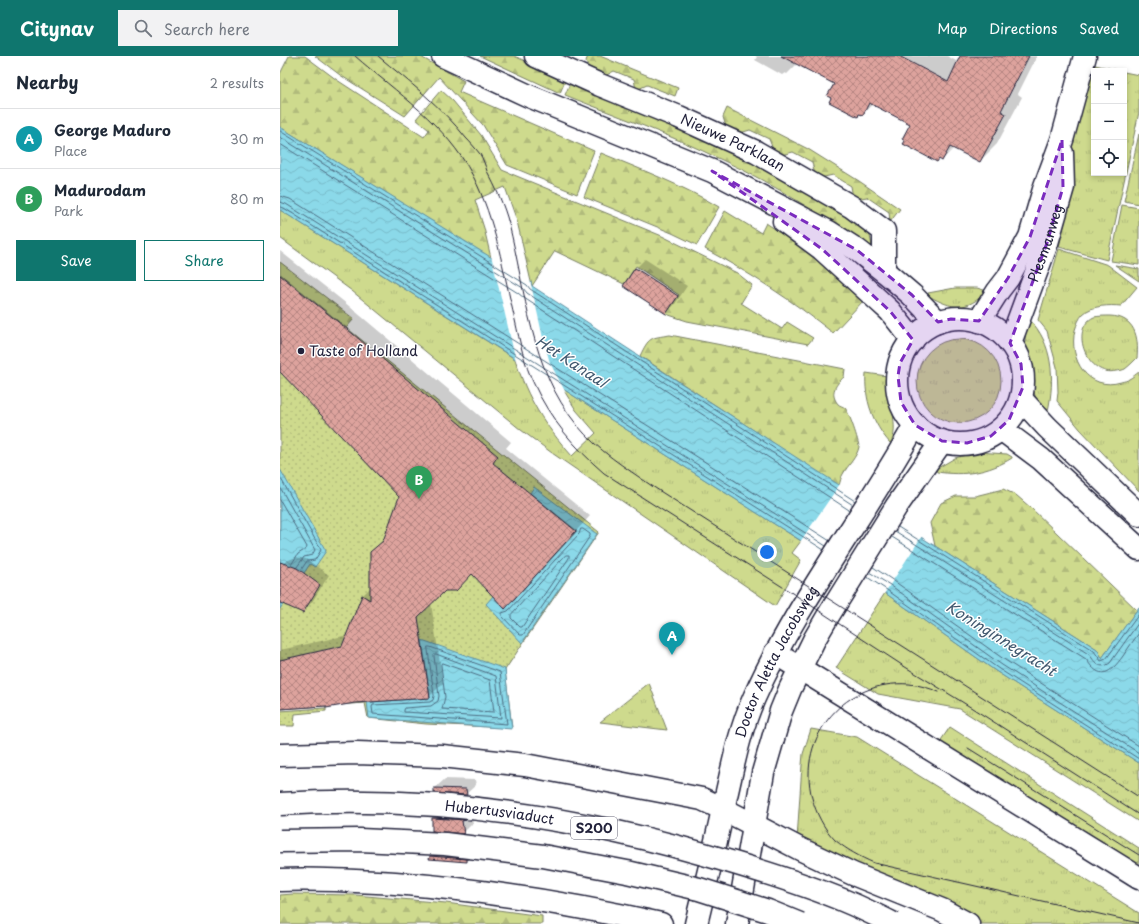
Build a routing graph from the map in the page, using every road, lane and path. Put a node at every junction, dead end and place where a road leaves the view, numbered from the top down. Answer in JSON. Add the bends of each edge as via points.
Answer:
{"nodes":[{"id":1,"x":443,"y":56,"type":"edge"},
{"id":2,"x":536,"y":56,"type":"edge"},
{"id":3,"x":1085,"y":56,"type":"edge"},
{"id":4,"x":1062,"y":140,"type":"junction"},
{"id":5,"x":712,"y":171,"type":"junction"},
{"id":6,"x":884,"y":271,"type":"junction"},
{"id":7,"x":979,"y":321,"type":"junction"},
{"id":8,"x":938,"y":322,"type":"junction"},
{"id":9,"x":912,"y":340,"type":"junction"},
{"id":10,"x":1010,"y":343,"type":"junction"},
{"id":11,"x":1021,"y":399,"type":"junction"},
{"id":12,"x":915,"y":425,"type":"junction"},
{"id":13,"x":1001,"y":429,"type":"junction"},
{"id":14,"x":942,"y":441,"type":"junction"},
{"id":15,"x":1139,"y":515,"type":"edge"},
{"id":16,"x":1139,"y":549,"type":"edge"},
{"id":17,"x":775,"y":654,"type":"junction"},
{"id":18,"x":800,"y":669,"type":"junction"},
{"id":19,"x":280,"y":755,"type":"edge"},
{"id":20,"x":280,"y":804,"type":"edge"},
{"id":21,"x":724,"y":809,"type":"junction"},
{"id":22,"x":755,"y":825,"type":"junction"},
{"id":23,"x":280,"y":841,"type":"edge"},
{"id":24,"x":1139,"y":878,"type":"edge"},
{"id":25,"x":280,"y":880,"type":"edge"},
{"id":26,"x":661,"y":924,"type":"edge"},
{"id":27,"x":696,"y":924,"type":"edge"},
{"id":28,"x":737,"y":924,"type":"edge"},
{"id":29,"x":800,"y":924,"type":"edge"},
{"id":30,"x":894,"y":924,"type":"edge"},
{"id":31,"x":968,"y":924,"type":"edge"}],
"edges":[{"from":1,"to":5,"type":"main road","via":[[529,96]]},
{"from":2,"to":6,"type":"main road","name":"Nieuwe Parklaan","via":[[756,152],[852,208],[884,231]]},
{"from":3,"to":4,"type":"main road","name":"Plesmanweg"},
{"from":4,"to":7,"type":"main road","name":"Plesmanweg","via":[[1030,237],[1008,278]]},
{"from":4,"to":10,"type":"main road","name":"Plesmanweg","via":[[1063,187],[1047,243]]},
{"from":5,"to":6,"type":"main road","via":[[829,232]]},
{"from":5,"to":9,"type":"main road","via":[[822,249],[890,311]]},
{"from":6,"to":8,"type":"main road"},
{"from":7,"to":8,"type":"main road","via":[[951,318]]},
{"from":7,"to":10,"type":"main road","via":[[1001,333]]},
{"from":8,"to":9,"type":"main road","via":[[924,329]]},
{"from":9,"to":12,"type":"main road","via":[[900,363],[898,389],[901,402]]},
{"from":10,"to":11,"type":"main road","via":[[1021,364]]},
{"from":11,"to":13,"type":"main road"},
{"from":11,"to":15,"type":"main road"},
{"from":12,"to":14,"type":"main road"},
{"from":12,"to":17,"type":"main road","name":"Doctor Aletta Jacobsweg"},
{"from":13,"to":14,"type":"main road","via":[[979,440],[955,443]]},
{"from":13,"to":16,"type":"main road","via":[[1040,459]]},
{"from":14,"to":18,"type":"main road","name":"Doctor Aletta Jacobsweg","via":[[896,507],[814,640]]},
{"from":17,"to":18,"type":"main road"},
{"from":17,"to":21,"type":"main road","name":"Doctor Aletta Jacobsweg","via":[[753,700],[733,759]]},
{"from":18,"to":22,"type":"main road","name":"Doctor Aletta Jacobsweg","via":[[781,711],[763,773]]},
{"from":18,"to":24,"type":"main road"},
{"from":19,"to":21,"type":"main road","via":[[357,753],[442,756],[525,765],[702,799]]},
{"from":20,"to":30,"type":"main road","name":"Hubertusviaduct","number":"S200","bridge":true,"via":[[361,802],[453,806],[552,820],[632,835],[781,877],[844,901]]},
{"from":21,"to":22,"type":"main road"},
{"from":21,"to":27,"type":"main road","name":"Doctor Aletta Jacobsweg"},
{"from":22,"to":28,"type":"main road","name":"Doctor Aletta Jacobsweg"},
{"from":22,"to":31,"type":"main road","via":[[800,849],[942,910]]},
{"from":23,"to":29,"type":"main road","bridge":true,"via":[[360,840],[445,844],[543,856],[699,889]]},
{"from":25,"to":26,"type":"main road","via":[[357,881],[444,887],[542,900]]}]}
